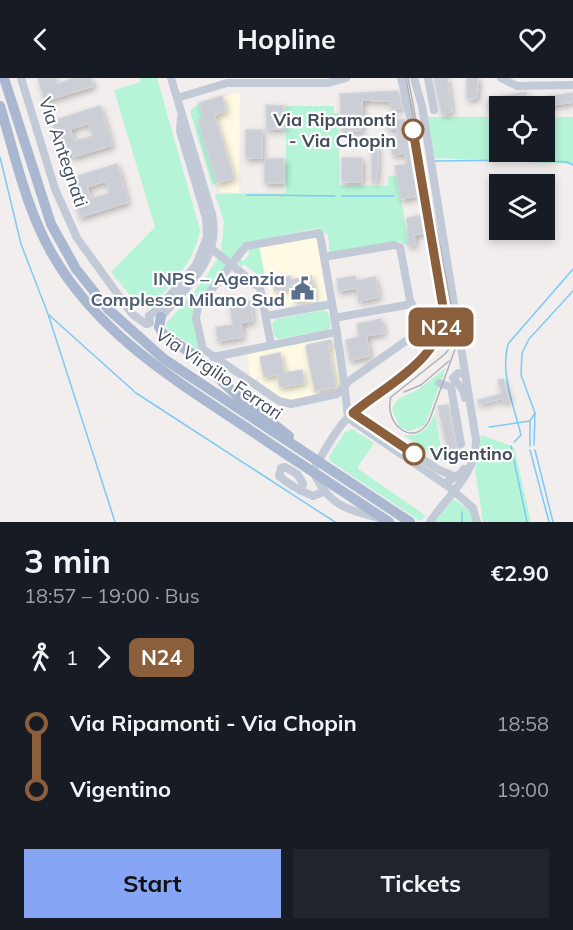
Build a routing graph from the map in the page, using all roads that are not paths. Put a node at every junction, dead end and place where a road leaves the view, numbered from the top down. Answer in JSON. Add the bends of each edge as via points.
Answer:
{"nodes":[{"id":1,"x":4,"y":78,"type":"edge"},
{"id":2,"x":21,"y":78,"type":"edge"},
{"id":3,"x":171,"y":78,"type":"edge"},
{"id":4,"x":346,"y":78,"type":"edge"},
{"id":5,"x":400,"y":78,"type":"edge"},
{"id":6,"x":414,"y":78,"type":"edge"},
{"id":7,"x":428,"y":78,"type":"edge"},
{"id":8,"x":501,"y":78,"type":"edge"},
{"id":9,"x":248,"y":80,"type":"edge"},
{"id":10,"x":573,"y":85,"type":"edge"},
{"id":11,"x":177,"y":98,"type":"junction"},
{"id":12,"x":0,"y":106,"type":"edge"},
{"id":13,"x":434,"y":110,"type":"dead end"},
{"id":14,"x":182,"y":114,"type":"junction"},
{"id":15,"x":212,"y":249,"type":"junction"},
{"id":16,"x":324,"y":257,"type":"junction"},
{"id":17,"x":233,"y":265,"type":"junction"},
{"id":18,"x":332,"y":304,"type":"junction"},
{"id":19,"x":412,"y":304,"type":"junction"},
{"id":20,"x":266,"y":316,"type":"junction"},
{"id":21,"x":161,"y":317,"type":"joint"},
{"id":22,"x":334,"y":318,"type":"junction"},
{"id":23,"x":337,"y":332,"type":"junction"},
{"id":24,"x":271,"y":345,"type":"junction"},
{"id":25,"x":213,"y":357,"type":"junction"},
{"id":26,"x":439,"y":383,"type":"dead end"},
{"id":27,"x":346,"y":384,"type":"junction"},
{"id":28,"x":350,"y":415,"type":"junction"},
{"id":29,"x":470,"y":415,"type":"junction"},
{"id":30,"x":456,"y":416,"type":"junction"},
{"id":31,"x":461,"y":444,"type":"dead end"},
{"id":32,"x":298,"y":448,"type":"junction"},
{"id":33,"x":319,"y":461,"type":"junction"},
{"id":34,"x":313,"y":471,"type":"junction"},
{"id":35,"x":443,"y":473,"type":"junction"},
{"id":36,"x":457,"y":477,"type":"junction"},
{"id":37,"x":444,"y":484,"type":"junction"},
{"id":38,"x":302,"y":491,"type":"dead end"},
{"id":39,"x":454,"y":491,"type":"junction"},
{"id":40,"x":323,"y":492,"type":"junction"},
{"id":41,"x":442,"y":506,"type":"junction"},
{"id":42,"x":386,"y":521,"type":"edge"},
{"id":43,"x":410,"y":522,"type":"edge"},
{"id":44,"x":430,"y":522,"type":"edge"},
{"id":45,"x":477,"y":522,"type":"edge"}],
"edges":[{"from":1,"to":32,"type":"main road","name":"Via Virgilio Ferrari","via":[[51,224],[87,285],[122,324],[164,359]]},
{"from":2,"to":14,"type":"street","name":"Via Antegnati","via":[[66,215],[87,255],[118,295],[143,315],[149,316],[158,309],[196,265],[207,237],[206,218],[180,131]]},
{"from":3,"to":11,"type":"street"},
{"from":4,"to":9,"type":"street","via":[[328,83]]},
{"from":5,"to":28,"type":"street","via":[[409,110],[443,313],[438,335],[427,355]]},
{"from":6,"to":29,"type":"street","via":[[461,336],[465,375],[458,374],[453,381],[463,390]]},
{"from":7,"to":13,"type":"street"},
{"from":8,"to":10,"type":"street","via":[[517,86]]},
{"from":9,"to":11,"type":"street"},
{"from":11,"to":14,"type":"street"},
{"from":12,"to":34,"type":"main road","name":"Via Virgilio Ferrari","via":[[42,233],[59,265],[90,306],[122,340],[157,368]]},
{"from":14,"to":15,"type":"street","via":[[214,219]]},
{"from":15,"to":17,"type":"street"},
{"from":15,"to":21,"type":"street","via":[[201,271]]},
{"from":16,"to":17,"type":"street","via":[[320,235],[315,232],[249,244]]},
{"from":16,"to":18,"type":"street"},
{"from":16,"to":19,"type":"street","via":[[398,245]]},
{"from":17,"to":20,"type":"street","via":[[260,288]]},
{"from":17,"to":25,"type":"street","via":[[196,313],[201,346]]},
{"from":18,"to":20,"type":"street"},
{"from":18,"to":22,"type":"street"},
{"from":19,"to":22,"type":"street"},
{"from":19,"to":27,"type":"street","via":[[413,334]]},
{"from":20,"to":24,"type":"street"},
{"from":21,"to":32,"type":"main road","via":[[161,332],[283,429]]},
{"from":22,"to":23,"type":"street"},
{"from":23,"to":24,"type":"street"},
{"from":23,"to":27,"type":"street"},
{"from":24,"to":25,"type":"street"},
{"from":25,"to":27,"type":"street","via":[[287,404],[333,396]]},
{"from":26,"to":30,"type":"street","via":[[451,387]]},
{"from":27,"to":28,"type":"street"},
{"from":28,"to":33,"type":"street"},
{"from":28,"to":35,"type":"street"},
{"from":28,"to":37,"type":"street"},
{"from":29,"to":30,"type":"street"},
{"from":29,"to":36,"type":"street","via":[[470,454]]},
{"from":29,"to":39,"type":"street","via":[[476,452]]},
{"from":30,"to":31,"type":"street"},
{"from":32,"to":33,"type":"main road","name":"Via Virgilio Ferrari"},
{"from":33,"to":34,"type":"street"},
{"from":33,"to":43,"type":"main road","name":"Via Virgilio Ferrari"},
{"from":34,"to":40,"type":"street"},
{"from":34,"to":42,"type":"main road","name":"Via Virgilio Ferrari"},
{"from":35,"to":36,"type":"street"},
{"from":35,"to":37,"type":"street"},
{"from":36,"to":37,"type":"street"},
{"from":37,"to":39,"type":"street"},
{"from":37,"to":41,"type":"street"},
{"from":38,"to":40,"type":"street","via":[[312,496]]},
{"from":39,"to":41,"type":"street"},
{"from":39,"to":45,"type":"street","via":[[473,508]]},
{"from":40,"to":42,"type":"street","via":[[352,512]]},
{"from":41,"to":44,"type":"street"}]}
